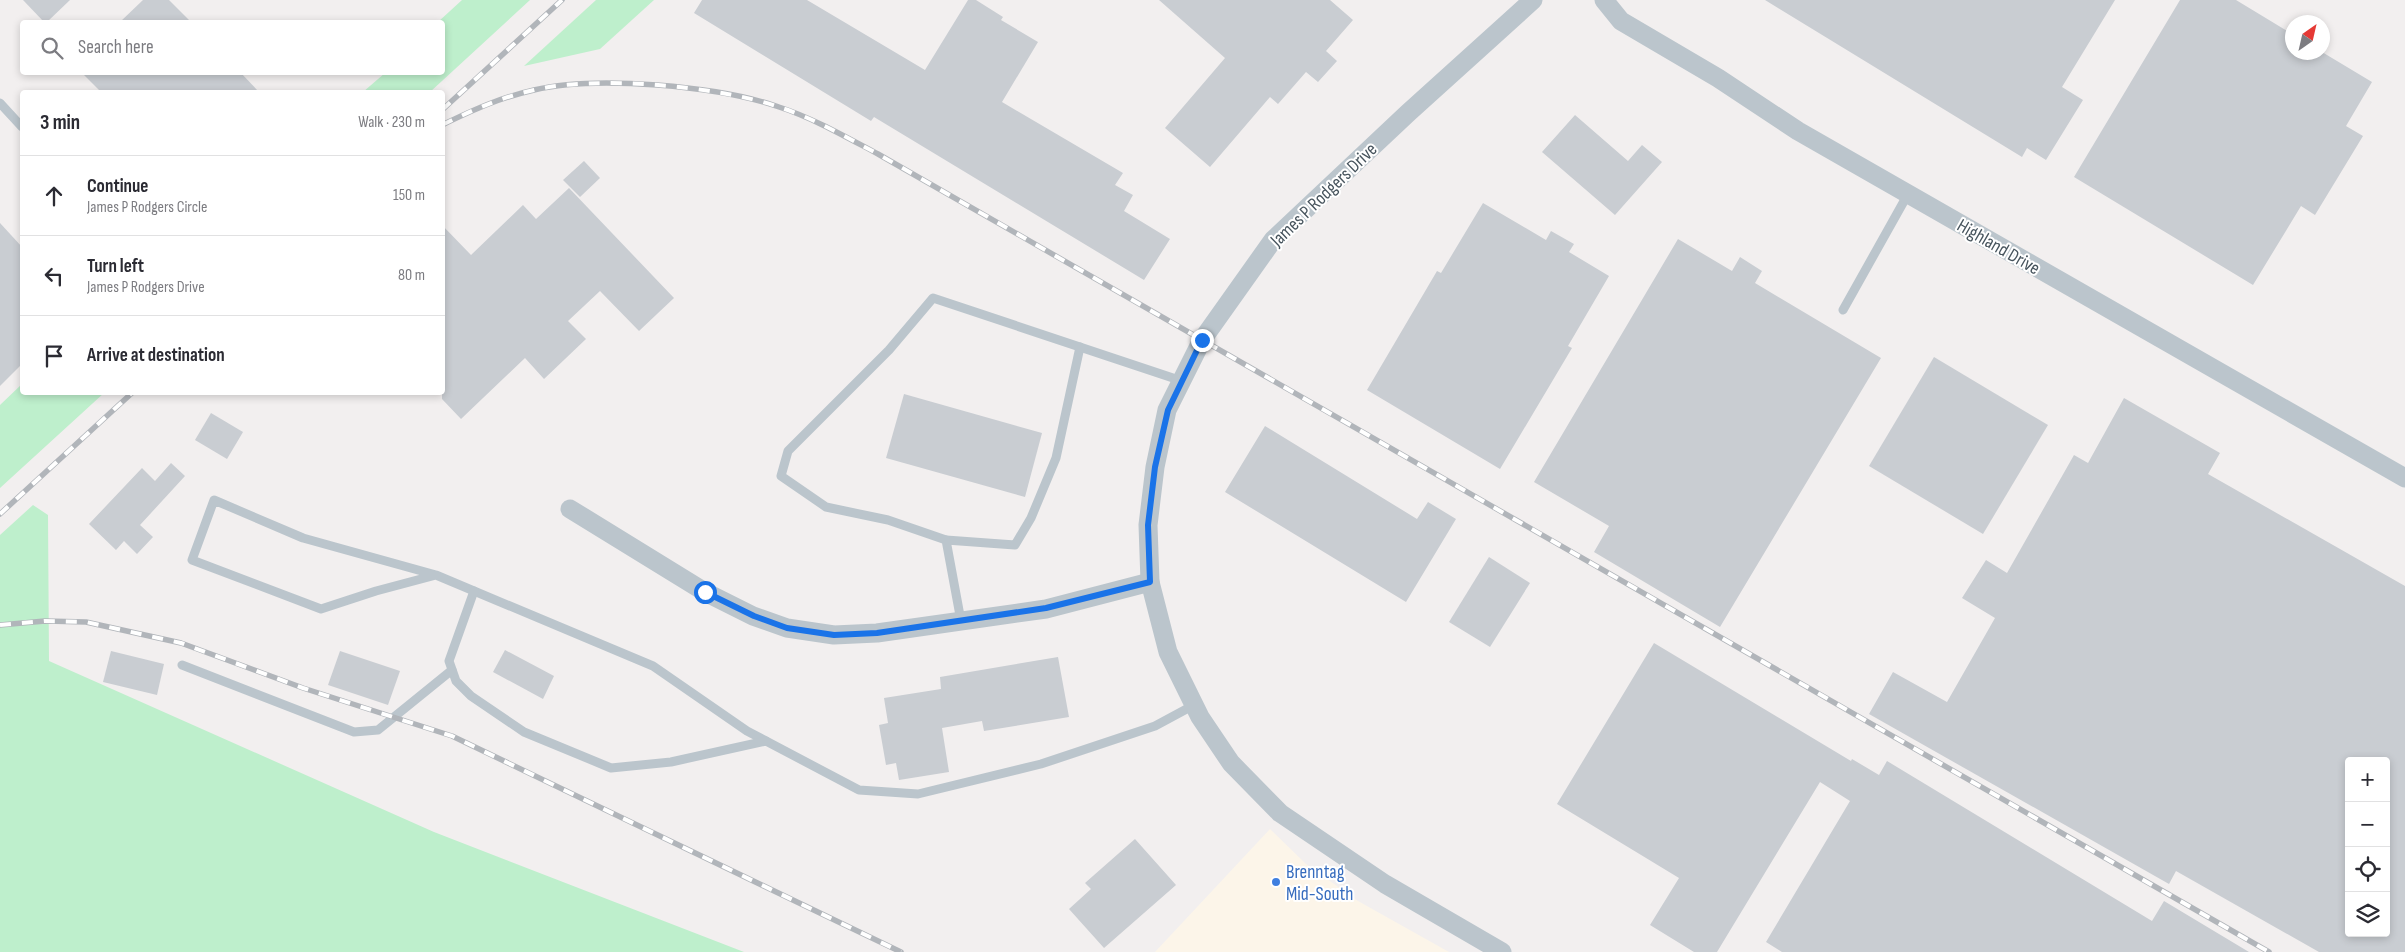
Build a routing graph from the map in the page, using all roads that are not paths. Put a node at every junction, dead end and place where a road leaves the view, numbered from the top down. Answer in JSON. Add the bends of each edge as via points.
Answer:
{"nodes":[{"id":1,"x":1533,"y":0,"type":"edge"},
{"id":2,"x":1604,"y":0,"type":"edge"},
{"id":3,"x":0,"y":103,"type":"edge"},
{"id":4,"x":20,"y":125,"type":"edge"},
{"id":5,"x":1908,"y":194,"type":"junction"},
{"id":6,"x":1843,"y":310,"type":"dead end"},
{"id":7,"x":1080,"y":347,"type":"junction"},
{"id":8,"x":1182,"y":381,"type":"junction"},
{"id":9,"x":2405,"y":478,"type":"edge"},
{"id":10,"x":570,"y":509,"type":"dead end"},
{"id":11,"x":946,"y":540,"type":"junction"},
{"id":12,"x":436,"y":576,"type":"junction"},
{"id":13,"x":1150,"y":582,"type":"junction"},
{"id":14,"x":474,"y":591,"type":"junction"},
{"id":15,"x":961,"y":621,"type":"junction"},
{"id":16,"x":182,"y":665,"type":"dead end"},
{"id":17,"x":452,"y":670,"type":"junction"},
{"id":18,"x":1194,"y":705,"type":"junction"},
{"id":19,"x":766,"y":741,"type":"junction"},
{"id":20,"x":1502,"y":952,"type":"edge"}],
"edges":[{"from":1,"to":8,"type":"street","name":"James P Rodgers Drive","via":[[1273,240],[1202,340]]},
{"from":2,"to":5,"type":"street","name":"Highland Drive","via":[[1621,21],[1718,78],[1798,132]]},
{"from":3,"to":4,"type":"lane"},
{"from":5,"to":6,"type":"lane"},
{"from":5,"to":9,"type":"street","name":"Highland Drive"},
{"from":7,"to":8,"type":"lane"},
{"from":7,"to":11,"type":"lane","via":[[1056,458],[1031,518],[1015,545]]},
{"from":7,"to":11,"type":"lane","via":[[933,298],[889,350],[788,451],[780,476],[826,507],[888,520]]},
{"from":8,"to":13,"type":"street","name":"James P Rodgers Drive","via":[[1168,410],[1155,467],[1148,525]]},
{"from":10,"to":15,"type":"street","via":[[705,592],[787,628],[834,635],[877,633]]},
{"from":11,"to":15,"type":"lane"},
{"from":12,"to":12,"type":"lane","via":[[303,538],[214,500],[192,560],[321,609]]},
{"from":12,"to":14,"type":"lane"},
{"from":13,"to":15,"type":"street","via":[[1046,608]]},
{"from":13,"to":18,"type":"street","name":"James P Rodgers Drive","via":[[1168,652]]},
{"from":14,"to":17,"type":"lane","via":[[449,661]]},
{"from":14,"to":19,"type":"lane","via":[[653,666],[746,731]]},
{"from":16,"to":17,"type":"lane","via":[[354,732],[378,730]]},
{"from":17,"to":19,"type":"lane","via":[[456,681],[471,696],[524,732],[611,768],[671,762]]},
{"from":18,"to":19,"type":"lane","via":[[1155,726],[1041,764],[918,794],[859,790]]},
{"from":18,"to":20,"type":"street","name":"James P Rodgers Drive","via":[[1231,763],[1280,813],[1385,884]]}]}
